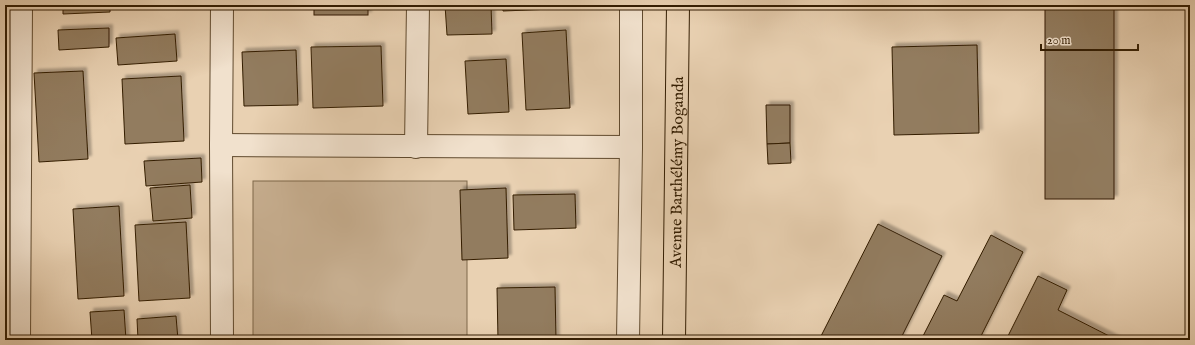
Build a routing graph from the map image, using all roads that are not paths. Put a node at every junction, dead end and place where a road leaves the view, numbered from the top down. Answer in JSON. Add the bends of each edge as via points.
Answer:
{"nodes":[{"id":1,"x":21,"y":5,"type":"edge"},
{"id":2,"x":222,"y":5,"type":"edge"},
{"id":3,"x":418,"y":5,"type":"edge"},
{"id":4,"x":632,"y":5,"type":"edge"},
{"id":5,"x":678,"y":5,"type":"edge"},
{"id":6,"x":221,"y":145,"type":"junction"},
{"id":7,"x":416,"y":147,"type":"junction"},
{"id":8,"x":631,"y":147,"type":"junction"},
{"id":9,"x":19,"y":340,"type":"edge"},
{"id":10,"x":222,"y":340,"type":"edge"},
{"id":11,"x":628,"y":340,"type":"edge"},
{"id":12,"x":674,"y":340,"type":"edge"}],
"edges":[{"from":1,"to":9,"type":"street"},
{"from":2,"to":6,"type":"street"},
{"from":3,"to":7,"type":"street"},
{"from":4,"to":8,"type":"street"},
{"from":5,"to":12,"type":"main road","name":"Avenue Barthélémy Boganda"},
{"from":6,"to":7,"type":"street"},
{"from":6,"to":10,"type":"street"},
{"from":7,"to":8,"type":"street"},
{"from":8,"to":11,"type":"street"}]}
